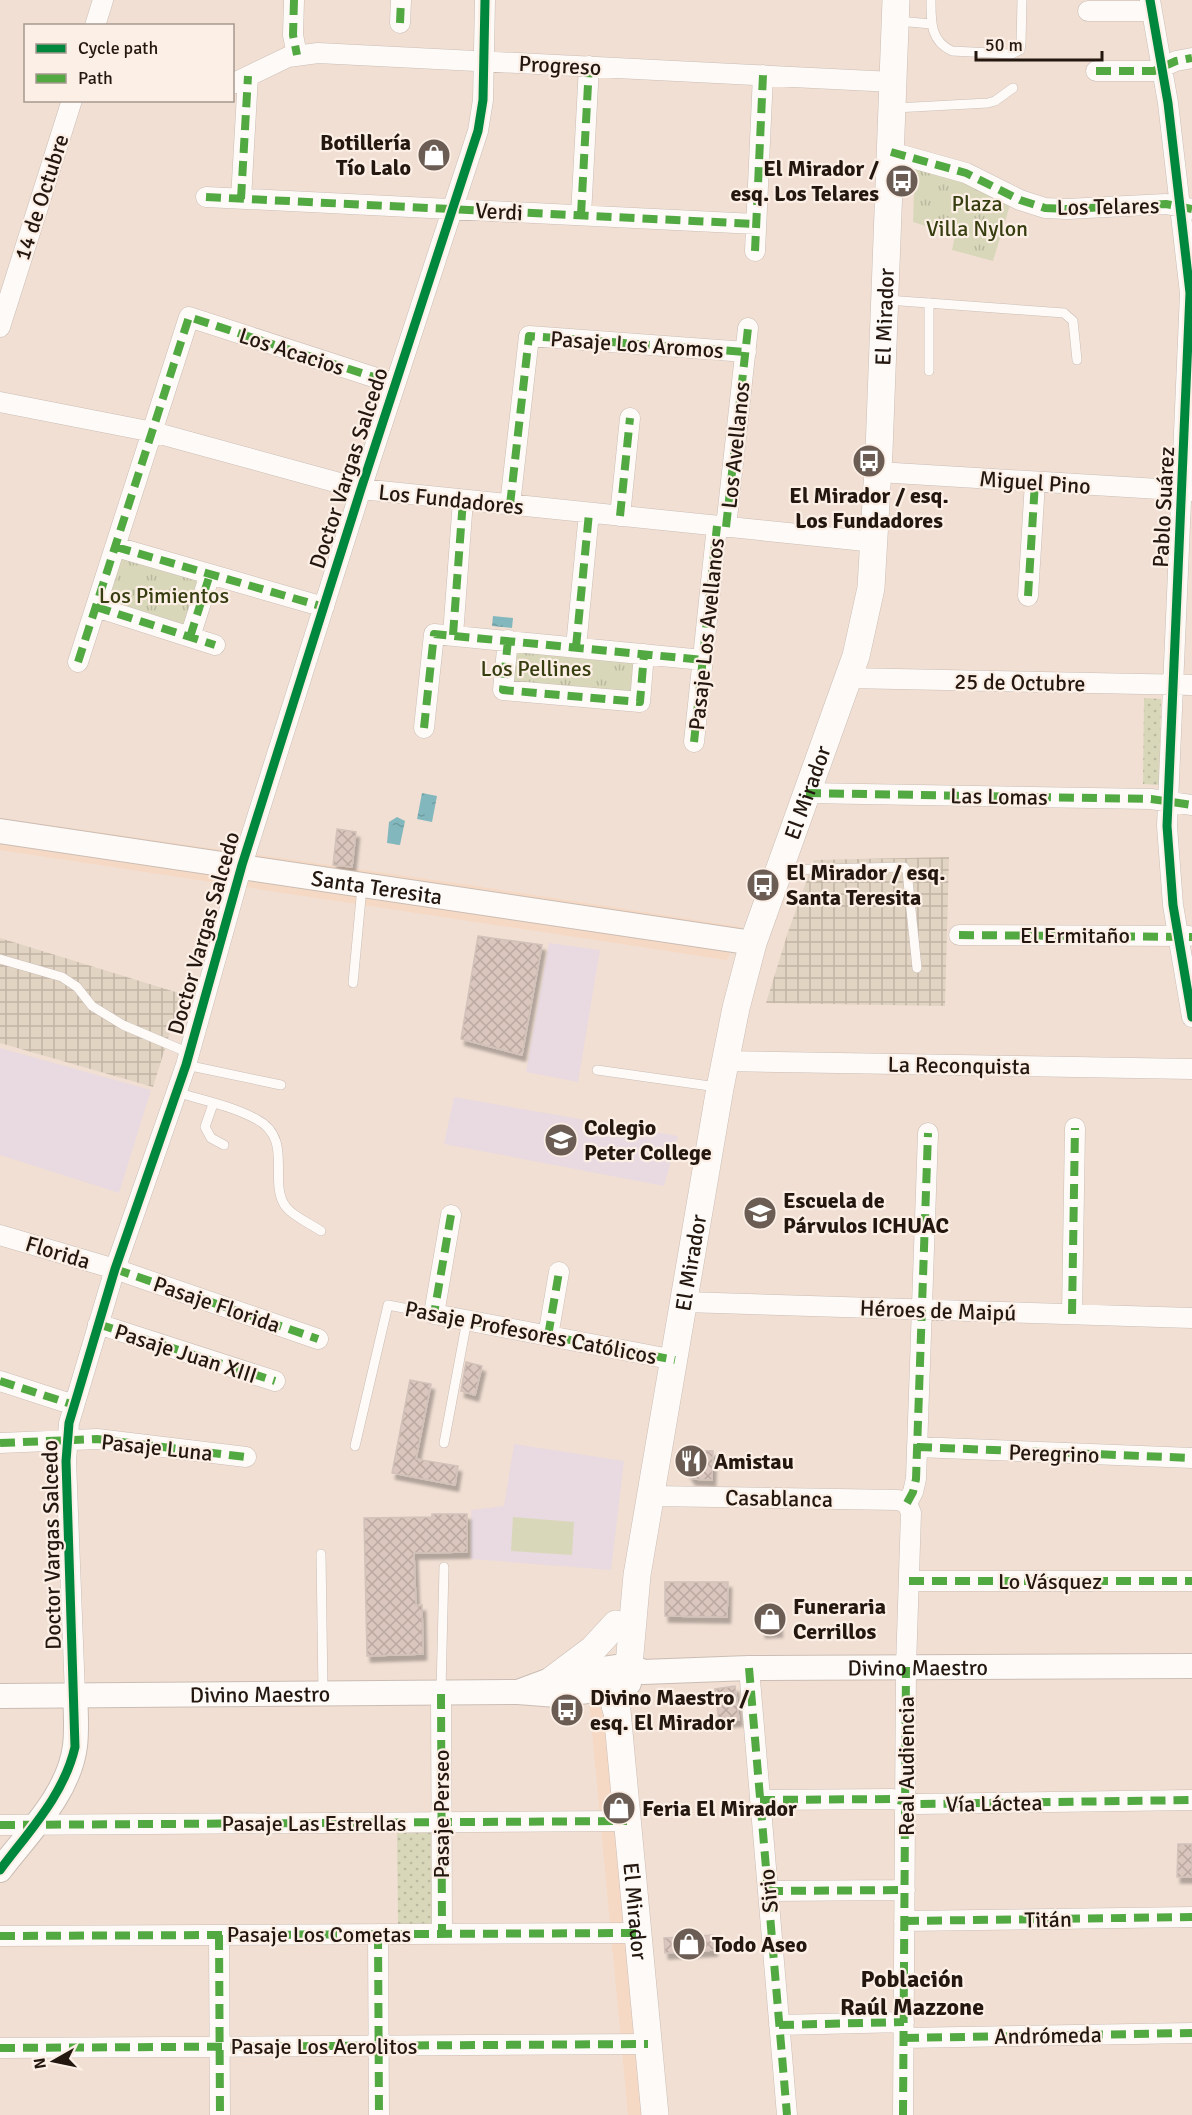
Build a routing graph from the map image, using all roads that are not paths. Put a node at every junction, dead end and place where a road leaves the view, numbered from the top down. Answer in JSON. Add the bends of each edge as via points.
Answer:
{"nodes":[{"id":1,"x":103,"y":0,"type":"edge"},
{"id":2,"x":294,"y":0,"type":"edge"},
{"id":3,"x":402,"y":0,"type":"edge"},
{"id":4,"x":485,"y":0,"type":"edge"},
{"id":5,"x":932,"y":0,"type":"edge"},
{"id":6,"x":1022,"y":0,"type":"edge"},
{"id":7,"x":1151,"y":5,"type":"edge"},
{"id":8,"x":896,"y":10,"type":"edge"},
{"id":9,"x":1088,"y":11,"type":"dead end"},
{"id":10,"x":400,"y":23,"type":"dead end"},
{"id":11,"x":96,"y":24,"type":"edge"},
{"id":12,"x":931,"y":24,"type":"junction"},
{"id":13,"x":297,"y":55,"type":"junction"},
{"id":14,"x":1192,"y":58,"type":"edge"},
{"id":15,"x":483,"y":61,"type":"junction"},
{"id":16,"x":589,"y":66,"type":"junction"},
{"id":17,"x":1163,"y":67,"type":"junction"},
{"id":18,"x":1096,"y":71,"type":"dead end"},
{"id":19,"x":763,"y":75,"type":"junction"},
{"id":20,"x":240,"y":80,"type":"edge"},
{"id":21,"x":1013,"y":88,"type":"dead end"},
{"id":22,"x":893,"y":95,"type":"junction"},
{"id":23,"x":71,"y":102,"type":"edge"},
{"id":24,"x":891,"y":152,"type":"junction"},
{"id":25,"x":206,"y":197,"type":"dead end"},
{"id":26,"x":241,"y":199,"type":"junction"},
{"id":27,"x":1187,"y":208,"type":"edge"},
{"id":28,"x":453,"y":209,"type":"junction"},
{"id":29,"x":580,"y":215,"type":"junction"},
{"id":30,"x":756,"y":224,"type":"junction"},
{"id":31,"x":755,"y":251,"type":"dead end"},
{"id":32,"x":885,"y":300,"type":"junction"},
{"id":33,"x":929,"y":303,"type":"junction"},
{"id":34,"x":0,"y":327,"type":"edge"},
{"id":35,"x":748,"y":328,"type":"dead end"},
{"id":36,"x":1191,"y":348,"type":"edge"},
{"id":37,"x":746,"y":352,"type":"junction"},
{"id":38,"x":1077,"y":360,"type":"dead end"},
{"id":39,"x":929,"y":371,"type":"dead end"},
{"id":40,"x":395,"y":384,"type":"junction"},
{"id":41,"x":0,"y":402,"type":"edge"},
{"id":42,"x":630,"y":418,"type":"dead end"},
{"id":43,"x":153,"y":432,"type":"junction"},
{"id":44,"x":878,"y":472,"type":"junction"},
{"id":45,"x":1035,"y":482,"type":"junction"},
{"id":46,"x":361,"y":489,"type":"junction"},
{"id":47,"x":1187,"y":491,"type":"edge"},
{"id":48,"x":463,"y":500,"type":"junction"},
{"id":49,"x":510,"y":505,"type":"junction"},
{"id":50,"x":589,"y":513,"type":"junction"},
{"id":51,"x":620,"y":516,"type":"junction"},
{"id":52,"x":722,"y":527,"type":"junction"},
{"id":53,"x":875,"y":542,"type":"junction"},
{"id":54,"x":116,"y":547,"type":"junction"},
{"id":55,"x":210,"y":574,"type":"junction"},
{"id":56,"x":1028,"y":596,"type":"dead end"},
{"id":57,"x":96,"y":607,"type":"junction"},
{"id":58,"x":324,"y":607,"type":"junction"},
{"id":59,"x":453,"y":635,"type":"junction"},
{"id":60,"x":190,"y":637,"type":"junction"},
{"id":61,"x":508,"y":640,"type":"junction"},
{"id":62,"x":215,"y":645,"type":"dead end"},
{"id":63,"x":576,"y":647,"type":"junction"},
{"id":64,"x":644,"y":654,"type":"junction"},
{"id":65,"x":703,"y":660,"type":"junction"},
{"id":66,"x":78,"y":662,"type":"dead end"},
{"id":67,"x":848,"y":678,"type":"junction"},
{"id":68,"x":1183,"y":685,"type":"edge"},
{"id":69,"x":424,"y":728,"type":"dead end"},
{"id":70,"x":694,"y":742,"type":"dead end"},
{"id":71,"x":806,"y":793,"type":"junction"},
{"id":72,"x":1168,"y":802,"type":"junction"},
{"id":73,"x":1192,"y":805,"type":"edge"},
{"id":74,"x":0,"y":831,"type":"edge"},
{"id":75,"x":242,"y":865,"type":"junction"},
{"id":76,"x":778,"y":871,"type":"junction"},
{"id":77,"x":363,"y":884,"type":"junction"},
{"id":78,"x":959,"y":935,"type":"dead end"},
{"id":79,"x":1185,"y":936,"type":"edge"},
{"id":80,"x":753,"y":942,"type":"junction"},
{"id":81,"x":0,"y":959,"type":"edge"},
{"id":82,"x":917,"y":968,"type":"dead end"},
{"id":83,"x":353,"y":984,"type":"dead end"},
{"id":84,"x":1192,"y":1017,"type":"edge"},
{"id":85,"x":187,"y":1059,"type":"junction"},
{"id":86,"x":725,"y":1061,"type":"junction"},
{"id":87,"x":1192,"y":1069,"type":"edge"},
{"id":88,"x":597,"y":1071,"type":"dead end"},
{"id":89,"x":280,"y":1085,"type":"dead end"},
{"id":90,"x":720,"y":1088,"type":"junction"},
{"id":91,"x":176,"y":1092,"type":"junction"},
{"id":92,"x":213,"y":1104,"type":"junction"},
{"id":93,"x":1075,"y":1128,"type":"dead end"},
{"id":94,"x":928,"y":1133,"type":"dead end"},
{"id":95,"x":224,"y":1146,"type":"dead end"},
{"id":96,"x":451,"y":1215,"type":"dead end"},
{"id":97,"x":321,"y":1231,"type":"dead end"},
{"id":98,"x":0,"y":1235,"type":"edge"},
{"id":99,"x":115,"y":1269,"type":"junction"},
{"id":100,"x":559,"y":1272,"type":"dead end"},
{"id":101,"x":685,"y":1302,"type":"junction"},
{"id":102,"x":921,"y":1310,"type":"junction"},
{"id":103,"x":434,"y":1314,"type":"junction"},
{"id":104,"x":1072,"y":1314,"type":"junction"},
{"id":105,"x":1192,"y":1318,"type":"edge"},
{"id":106,"x":467,"y":1320,"type":"junction"},
{"id":107,"x":98,"y":1324,"type":"junction"},
{"id":108,"x":548,"y":1336,"type":"junction"},
{"id":109,"x":318,"y":1339,"type":"dead end"},
{"id":110,"x":675,"y":1360,"type":"junction"},
{"id":111,"x":0,"y":1381,"type":"edge"},
{"id":112,"x":275,"y":1381,"type":"dead end"},
{"id":113,"x":74,"y":1405,"type":"junction"},
{"id":114,"x":67,"y":1441,"type":"junction"},
{"id":115,"x":0,"y":1443,"type":"edge"},
{"id":116,"x":444,"y":1443,"type":"dead end"},
{"id":117,"x":355,"y":1446,"type":"dead end"},
{"id":118,"x":916,"y":1447,"type":"junction"},
{"id":119,"x":246,"y":1457,"type":"dead end"},
{"id":120,"x":1192,"y":1458,"type":"edge"},
{"id":121,"x":651,"y":1496,"type":"junction"},
{"id":122,"x":907,"y":1503,"type":"junction"},
{"id":123,"x":321,"y":1554,"type":"dead end"},
{"id":124,"x":444,"y":1567,"type":"dead end"},
{"id":125,"x":637,"y":1575,"type":"junction"},
{"id":126,"x":909,"y":1581,"type":"junction"},
{"id":127,"x":1192,"y":1581,"type":"edge"},
{"id":128,"x":616,"y":1624,"type":"junction"},
{"id":129,"x":1192,"y":1666,"type":"edge"},
{"id":130,"x":906,"y":1667,"type":"junction"},
{"id":131,"x":749,"y":1668,"type":"junction"},
{"id":132,"x":553,"y":1679,"type":"junction"},
{"id":133,"x":622,"y":1681,"type":"junction"},
{"id":134,"x":518,"y":1692,"type":"junction"},
{"id":135,"x":323,"y":1694,"type":"junction"},
{"id":136,"x":441,"y":1694,"type":"junction"},
{"id":137,"x":75,"y":1695,"type":"junction"},
{"id":138,"x":0,"y":1696,"type":"edge"},
{"id":139,"x":760,"y":1800,"type":"junction"},
{"id":140,"x":1192,"y":1800,"type":"edge"},
{"id":141,"x":906,"y":1802,"type":"junction"},
{"id":142,"x":627,"y":1821,"type":"junction"},
{"id":143,"x":440,"y":1822,"type":"junction"},
{"id":144,"x":34,"y":1824,"type":"junction"},
{"id":145,"x":0,"y":1825,"type":"edge"},
{"id":146,"x":0,"y":1870,"type":"edge"},
{"id":147,"x":905,"y":1890,"type":"junction"},
{"id":148,"x":768,"y":1891,"type":"junction"},
{"id":149,"x":1192,"y":1917,"type":"edge"},
{"id":150,"x":904,"y":1921,"type":"junction"},
{"id":151,"x":638,"y":1933,"type":"junction"},
{"id":152,"x":378,"y":1934,"type":"junction"},
{"id":153,"x":441,"y":1934,"type":"junction"},
{"id":154,"x":219,"y":1935,"type":"junction"},
{"id":155,"x":0,"y":1936,"type":"edge"},
{"id":156,"x":779,"y":2025,"type":"junction"},
{"id":157,"x":904,"y":2030,"type":"junction"},
{"id":158,"x":1192,"y":2033,"type":"edge"},
{"id":159,"x":648,"y":2044,"type":"junction"},
{"id":160,"x":379,"y":2046,"type":"junction"},
{"id":161,"x":220,"y":2047,"type":"junction"},
{"id":162,"x":0,"y":2048,"type":"edge"},
{"id":163,"x":220,"y":2115,"type":"edge"},
{"id":164,"x":379,"y":2115,"type":"edge"},
{"id":165,"x":656,"y":2115,"type":"edge"},
{"id":166,"x":787,"y":2115,"type":"edge"},
{"id":167,"x":903,"y":2115,"type":"edge"}],
"edges":[{"from":1,"to":11,"type":"street"},
{"from":2,"to":13,"type":"street"},
{"from":3,"to":10,"type":"street"},
{"from":4,"to":15,"type":"street","name":"Doctor Vargas Salcedo"},
{"from":5,"to":12,"type":"lane"},
{"from":6,"to":12,"type":"lane","via":[[1021,43],[1017,52],[952,51],[938,42]]},
{"from":7,"to":9,"type":"street"},
{"from":7,"to":17,"type":"street","name":"Pablo Suárez"},
{"from":8,"to":12,"type":"lane"},
{"from":8,"to":22,"type":"main road","name":"El Mirador"},
{"from":13,"to":15,"type":"street","name":"Progreso"},
{"from":13,"to":20,"type":"street","name":"Progreso"},
{"from":14,"to":17,"type":"street"},
{"from":15,"to":16,"type":"street","name":"Progreso"},
{"from":15,"to":28,"type":"street","name":"Doctor Vargas Salcedo","via":[[478,131]]},
{"from":16,"to":19,"type":"street","name":"Progreso"},
{"from":16,"to":29,"type":"street"},
{"from":17,"to":18,"type":"street","via":[[1144,72]]},
{"from":17,"to":27,"type":"street","name":"Pablo Suárez"},
{"from":19,"to":22,"type":"street","name":"Progreso"},
{"from":19,"to":30,"type":"street"},
{"from":20,"to":26,"type":"street"},
{"from":21,"to":22,"type":"lane","via":[[988,103]]},
{"from":22,"to":24,"type":"main road","name":"El Mirador"},
{"from":23,"to":34,"type":"street","name":"14 de Octubre"},
{"from":24,"to":27,"type":"street","name":"Los Telares","via":[[966,173],[1045,208],[1166,204]]},
{"from":24,"to":32,"type":"main road","name":"El Mirador"},
{"from":25,"to":26,"type":"street","name":"Verdi"},
{"from":26,"to":28,"type":"street","name":"Verdi"},
{"from":27,"to":36,"type":"street","name":"Pablo Suárez"},
{"from":28,"to":29,"type":"street","name":"Verdi"},
{"from":28,"to":40,"type":"street","name":"Doctor Vargas Salcedo"},
{"from":29,"to":30,"type":"street","name":"Verdi"},
{"from":30,"to":31,"type":"street"},
{"from":32,"to":33,"type":"lane"},
{"from":32,"to":44,"type":"main road","name":"El Mirador"},
{"from":33,"to":38,"type":"lane","via":[[1064,313],[1073,321]]},
{"from":33,"to":39,"type":"lane"},
{"from":35,"to":37,"type":"street","name":"Los Avellanos"},
{"from":36,"to":47,"type":"street","name":"Pablo Suárez"},
{"from":37,"to":49,"type":"street","name":"Pasaje Los Aromos","via":[[529,336]]},
{"from":37,"to":52,"type":"street","name":"Los Avellanos"},
{"from":40,"to":43,"type":"street","name":"Los Acacios","via":[[189,318]]},
{"from":40,"to":46,"type":"street","name":"Doctor Vargas Salcedo"},
{"from":41,"to":43,"type":"street","name":"Los Fundadores"},
{"from":42,"to":51,"type":"street"},
{"from":43,"to":46,"type":"street","name":"Los Fundadores"},
{"from":43,"to":54,"type":"street"},
{"from":44,"to":45,"type":"street","name":"Miguel Pino"},
{"from":44,"to":53,"type":"main road","name":"El Mirador"},
{"from":45,"to":47,"type":"street","name":"Miguel Pino"},
{"from":45,"to":56,"type":"street"},
{"from":46,"to":48,"type":"street","name":"Los Fundadores"},
{"from":46,"to":58,"type":"street","name":"Doctor Vargas Salcedo"},
{"from":47,"to":68,"type":"street","name":"Pablo Suárez"},
{"from":48,"to":49,"type":"street","name":"Los Fundadores"},
{"from":48,"to":59,"type":"street"},
{"from":49,"to":50,"type":"street","name":"Los Fundadores"},
{"from":50,"to":51,"type":"street","name":"Los Fundadores"},
{"from":50,"to":63,"type":"street"},
{"from":51,"to":52,"type":"street","name":"Los Fundadores"},
{"from":52,"to":53,"type":"street","name":"Los Fundadores"},
{"from":52,"to":65,"type":"street","name":"Pasaje Los Avellanos"},
{"from":53,"to":67,"type":"main road","name":"El Mirador","via":[[867,610]]},
{"from":54,"to":55,"type":"street"},
{"from":54,"to":57,"type":"street"},
{"from":55,"to":58,"type":"street"},
{"from":55,"to":60,"type":"street"},
{"from":57,"to":60,"type":"street"},
{"from":57,"to":66,"type":"street"},
{"from":58,"to":75,"type":"street","name":"Doctor Vargas Salcedo"},
{"from":59,"to":61,"type":"street"},
{"from":59,"to":69,"type":"street","via":[[434,634]]},
{"from":60,"to":62,"type":"street"},
{"from":61,"to":63,"type":"street"},
{"from":61,"to":64,"type":"street","via":[[503,690],[640,702]]},
{"from":63,"to":64,"type":"street"},
{"from":64,"to":65,"type":"street"},
{"from":65,"to":70,"type":"street","name":"Pasaje Los Avellanos"},
{"from":67,"to":68,"type":"street","name":"25 de Octubre"},
{"from":67,"to":71,"type":"main road","name":"El Mirador"},
{"from":68,"to":72,"type":"street","name":"Pablo Suárez"},
{"from":71,"to":72,"type":"street","name":"Las Lomas"},
{"from":71,"to":76,"type":"main road","name":"El Mirador"},
{"from":72,"to":73,"type":"street","name":"Las Lomas"},
{"from":72,"to":79,"type":"street","name":"Pablo Suárez","via":[[1169,873]]},
{"from":74,"to":75,"type":"street","name":"Santa Teresita"},
{"from":75,"to":77,"type":"street","name":"Santa Teresita"},
{"from":75,"to":85,"type":"street","name":"Doctor Vargas Salcedo"},
{"from":76,"to":80,"type":"main road","name":"El Mirador"},
{"from":76,"to":82,"type":"lane","via":[[904,867]]},
{"from":77,"to":80,"type":"street","name":"Santa Teresita"},
{"from":77,"to":83,"type":"lane"},
{"from":78,"to":79,"type":"street","name":"El Ermitaño"},
{"from":79,"to":84,"type":"street","name":"Pablo Suárez"},
{"from":80,"to":86,"type":"main road","name":"El Mirador"},
{"from":81,"to":85,"type":"lane","via":[[62,977],[77,987],[92,1006]]},
{"from":85,"to":89,"type":"lane"},
{"from":85,"to":91,"type":"street","name":"Doctor Vargas Salcedo"},
{"from":86,"to":87,"type":"street","name":"La Reconquista"},
{"from":86,"to":90,"type":"main road","name":"El Mirador"},
{"from":88,"to":90,"type":"lane"},
{"from":90,"to":101,"type":"main road","name":"El Mirador"},
{"from":91,"to":92,"type":"lane"},
{"from":91,"to":99,"type":"street","name":"Doctor Vargas Salcedo"},
{"from":92,"to":95,"type":"lane","via":[[205,1127],[207,1135]]},
{"from":92,"to":97,"type":"lane","via":[[257,1119],[273,1134],[280,1156],[281,1196],[287,1208]]},
{"from":93,"to":104,"type":"street"},
{"from":94,"to":102,"type":"street","name":"Real Audiencia"},
{"from":96,"to":103,"type":"street"},
{"from":98,"to":99,"type":"street","name":"Florida"},
{"from":99,"to":107,"type":"street","name":"Doctor Vargas Salcedo"},
{"from":99,"to":109,"type":"street","name":"Pasaje Florida"},
{"from":100,"to":108,"type":"street"},
{"from":101,"to":102,"type":"street","name":"Héroes de Maipú"},
{"from":101,"to":110,"type":"main road","name":"El Mirador"},
{"from":102,"to":104,"type":"street","name":"Héroes de Maipú"},
{"from":102,"to":118,"type":"street","name":"Real Audiencia"},
{"from":103,"to":106,"type":"street","name":"Pasaje Profesores Católicos"},
{"from":103,"to":117,"type":"lane","name":"Pasaje Profesores Católicos","via":[[388,1305]]},
{"from":104,"to":105,"type":"street","name":"Héroes de Maipú"},
{"from":106,"to":108,"type":"street","name":"Pasaje Profesores Católicos"},
{"from":106,"to":116,"type":"lane"},
{"from":107,"to":112,"type":"street","name":"Pasaje Juan XIII"},
{"from":107,"to":113,"type":"street","name":"Doctor Vargas Salcedo"},
{"from":108,"to":110,"type":"street","name":"Pasaje Profesores Católicos"},
{"from":110,"to":121,"type":"main road","name":"El Mirador"},
{"from":111,"to":113,"type":"street"},
{"from":113,"to":114,"type":"street","name":"Doctor Vargas Salcedo"},
{"from":114,"to":115,"type":"street","name":"Pasaje Luna"},
{"from":114,"to":119,"type":"street","name":"Pasaje Luna","via":[[97,1439]]},
{"from":114,"to":137,"type":"street","name":"Doctor Vargas Salcedo"},
{"from":118,"to":120,"type":"street","name":"Peregrino"},
{"from":118,"to":122,"type":"street","name":"Real Audiencia","via":[[915,1486]]},
{"from":121,"to":122,"type":"street","name":"Casablanca"},
{"from":121,"to":125,"type":"main road","name":"El Mirador"},
{"from":122,"to":126,"type":"street","name":"Real Audiencia"},
{"from":123,"to":135,"type":"lane"},
{"from":124,"to":136,"type":"lane"},
{"from":125,"to":128,"type":"main road","name":"El Mirador"},
{"from":125,"to":133,"type":"main road","name":"El Mirador"},
{"from":126,"to":127,"type":"street","name":"Lo Vásquez"},
{"from":126,"to":130,"type":"street","name":"Real Audiencia"},
{"from":128,"to":132,"type":"main road","via":[[593,1649]]},
{"from":128,"to":133,"type":"main road","name":"El Mirador"},
{"from":129,"to":130,"type":"street","name":"Divino Maestro"},
{"from":130,"to":131,"type":"street","name":"Divino Maestro"},
{"from":130,"to":141,"type":"street","name":"Real Audiencia"},
{"from":131,"to":133,"type":"street","name":"Divino Maestro"},
{"from":131,"to":139,"type":"street","name":"Sirio"},
{"from":132,"to":133,"type":"street","name":"Divino Maestro"},
{"from":132,"to":134,"type":"street","name":"Divino Maestro"},
{"from":133,"to":134,"type":"street","name":"Divino Maestro","via":[[557,1695]]},
{"from":133,"to":142,"type":"main road","name":"El Mirador"},
{"from":134,"to":136,"type":"street","name":"Divino Maestro"},
{"from":135,"to":136,"type":"street","name":"Divino Maestro"},
{"from":135,"to":137,"type":"street","name":"Divino Maestro"},
{"from":136,"to":143,"type":"street","name":"Pasaje Perseo"},
{"from":137,"to":138,"type":"street","name":"Divino Maestro"},
{"from":137,"to":144,"type":"street","name":"Doctor Vargas Salcedo","via":[[72,1761],[62,1786]]},
{"from":139,"to":141,"type":"street","name":"Vía Láctea"},
{"from":139,"to":148,"type":"street","name":"Sirio"},
{"from":140,"to":141,"type":"street","name":"Vía Láctea"},
{"from":141,"to":147,"type":"street","name":"Real Audiencia"},
{"from":142,"to":143,"type":"street","name":"Pasaje Las Estrellas"},
{"from":142,"to":151,"type":"main road","name":"El Mirador"},
{"from":143,"to":144,"type":"street","name":"Pasaje Las Estrellas"},
{"from":143,"to":153,"type":"street","name":"Pasaje Perseo"},
{"from":144,"to":145,"type":"street","name":"Pasaje Las Estrellas"},
{"from":144,"to":146,"type":"street","name":"Doctor Vargas Salcedo"},
{"from":147,"to":148,"type":"street"},
{"from":147,"to":150,"type":"street","name":"Real Audiencia"},
{"from":148,"to":156,"type":"street","name":"Sirio"},
{"from":149,"to":150,"type":"street","name":"Titán"},
{"from":150,"to":157,"type":"street","name":"Real Audiencia"},
{"from":151,"to":153,"type":"street","name":"Pasaje Los Cometas"},
{"from":151,"to":159,"type":"main road","name":"El Mirador"},
{"from":152,"to":153,"type":"street","name":"Pasaje Los Cometas"},
{"from":152,"to":154,"type":"street","name":"Pasaje Los Cometas"},
{"from":152,"to":160,"type":"street"},
{"from":154,"to":155,"type":"street","name":"Pasaje Los Cometas"},
{"from":154,"to":161,"type":"street"},
{"from":156,"to":157,"type":"street","name":"Andrómeda"},
{"from":156,"to":166,"type":"street","name":"Sirio"},
{"from":157,"to":158,"type":"street","name":"Andrómeda"},
{"from":157,"to":167,"type":"street","name":"Real Audiencia"},
{"from":159,"to":160,"type":"street","name":"Pasaje Los Aerolitos"},
{"from":159,"to":165,"type":"main road","name":"El Mirador"},
{"from":160,"to":161,"type":"street","name":"Pasaje Los Aerolitos"},
{"from":160,"to":164,"type":"street"},
{"from":161,"to":162,"type":"street","name":"Pasaje Los Aerolitos"},
{"from":161,"to":163,"type":"street"}]}
